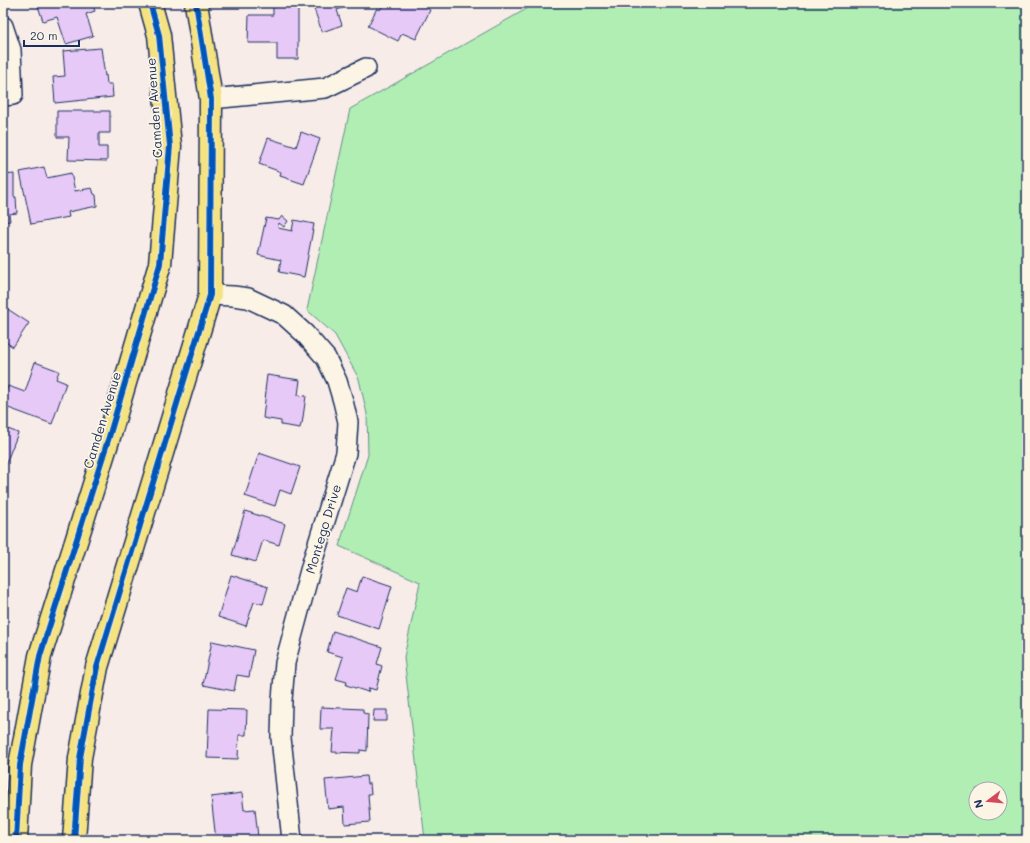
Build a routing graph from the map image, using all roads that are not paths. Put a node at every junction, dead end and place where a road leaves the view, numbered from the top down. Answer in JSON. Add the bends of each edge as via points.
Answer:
{"nodes":[{"id":1,"x":150,"y":3,"type":"edge"},
{"id":2,"x":196,"y":3,"type":"edge"},
{"id":3,"x":3,"y":26,"type":"edge"},
{"id":4,"x":366,"y":68,"type":"dead end"},
{"id":5,"x":3,"y":96,"type":"edge"},
{"id":6,"x":211,"y":99,"type":"junction"},
{"id":7,"x":210,"y":295,"type":"junction"},
{"id":8,"x":16,"y":840,"type":"edge"},
{"id":9,"x":74,"y":840,"type":"edge"},
{"id":10,"x":292,"y":840,"type":"edge"}],
"edges":[{"from":1,"to":8,"type":"main road","name":"Camden Avenue","via":[[159,35],[170,146],[160,264],[40,656],[20,765]]},
{"from":2,"to":6,"type":"main road"},
{"from":3,"to":5,"type":"street","via":[[11,50],[14,95]]},
{"from":4,"to":6,"type":"street","via":[[325,88]]},
{"from":6,"to":7,"type":"main road"},
{"from":7,"to":9,"type":"main road","via":[[97,668],[80,758]]},
{"from":7,"to":10,"type":"street","name":"Montego Drive","via":[[248,298],[284,315],[305,334],[326,358],[344,401],[348,422],[346,453],[285,663],[281,738]]}]}
